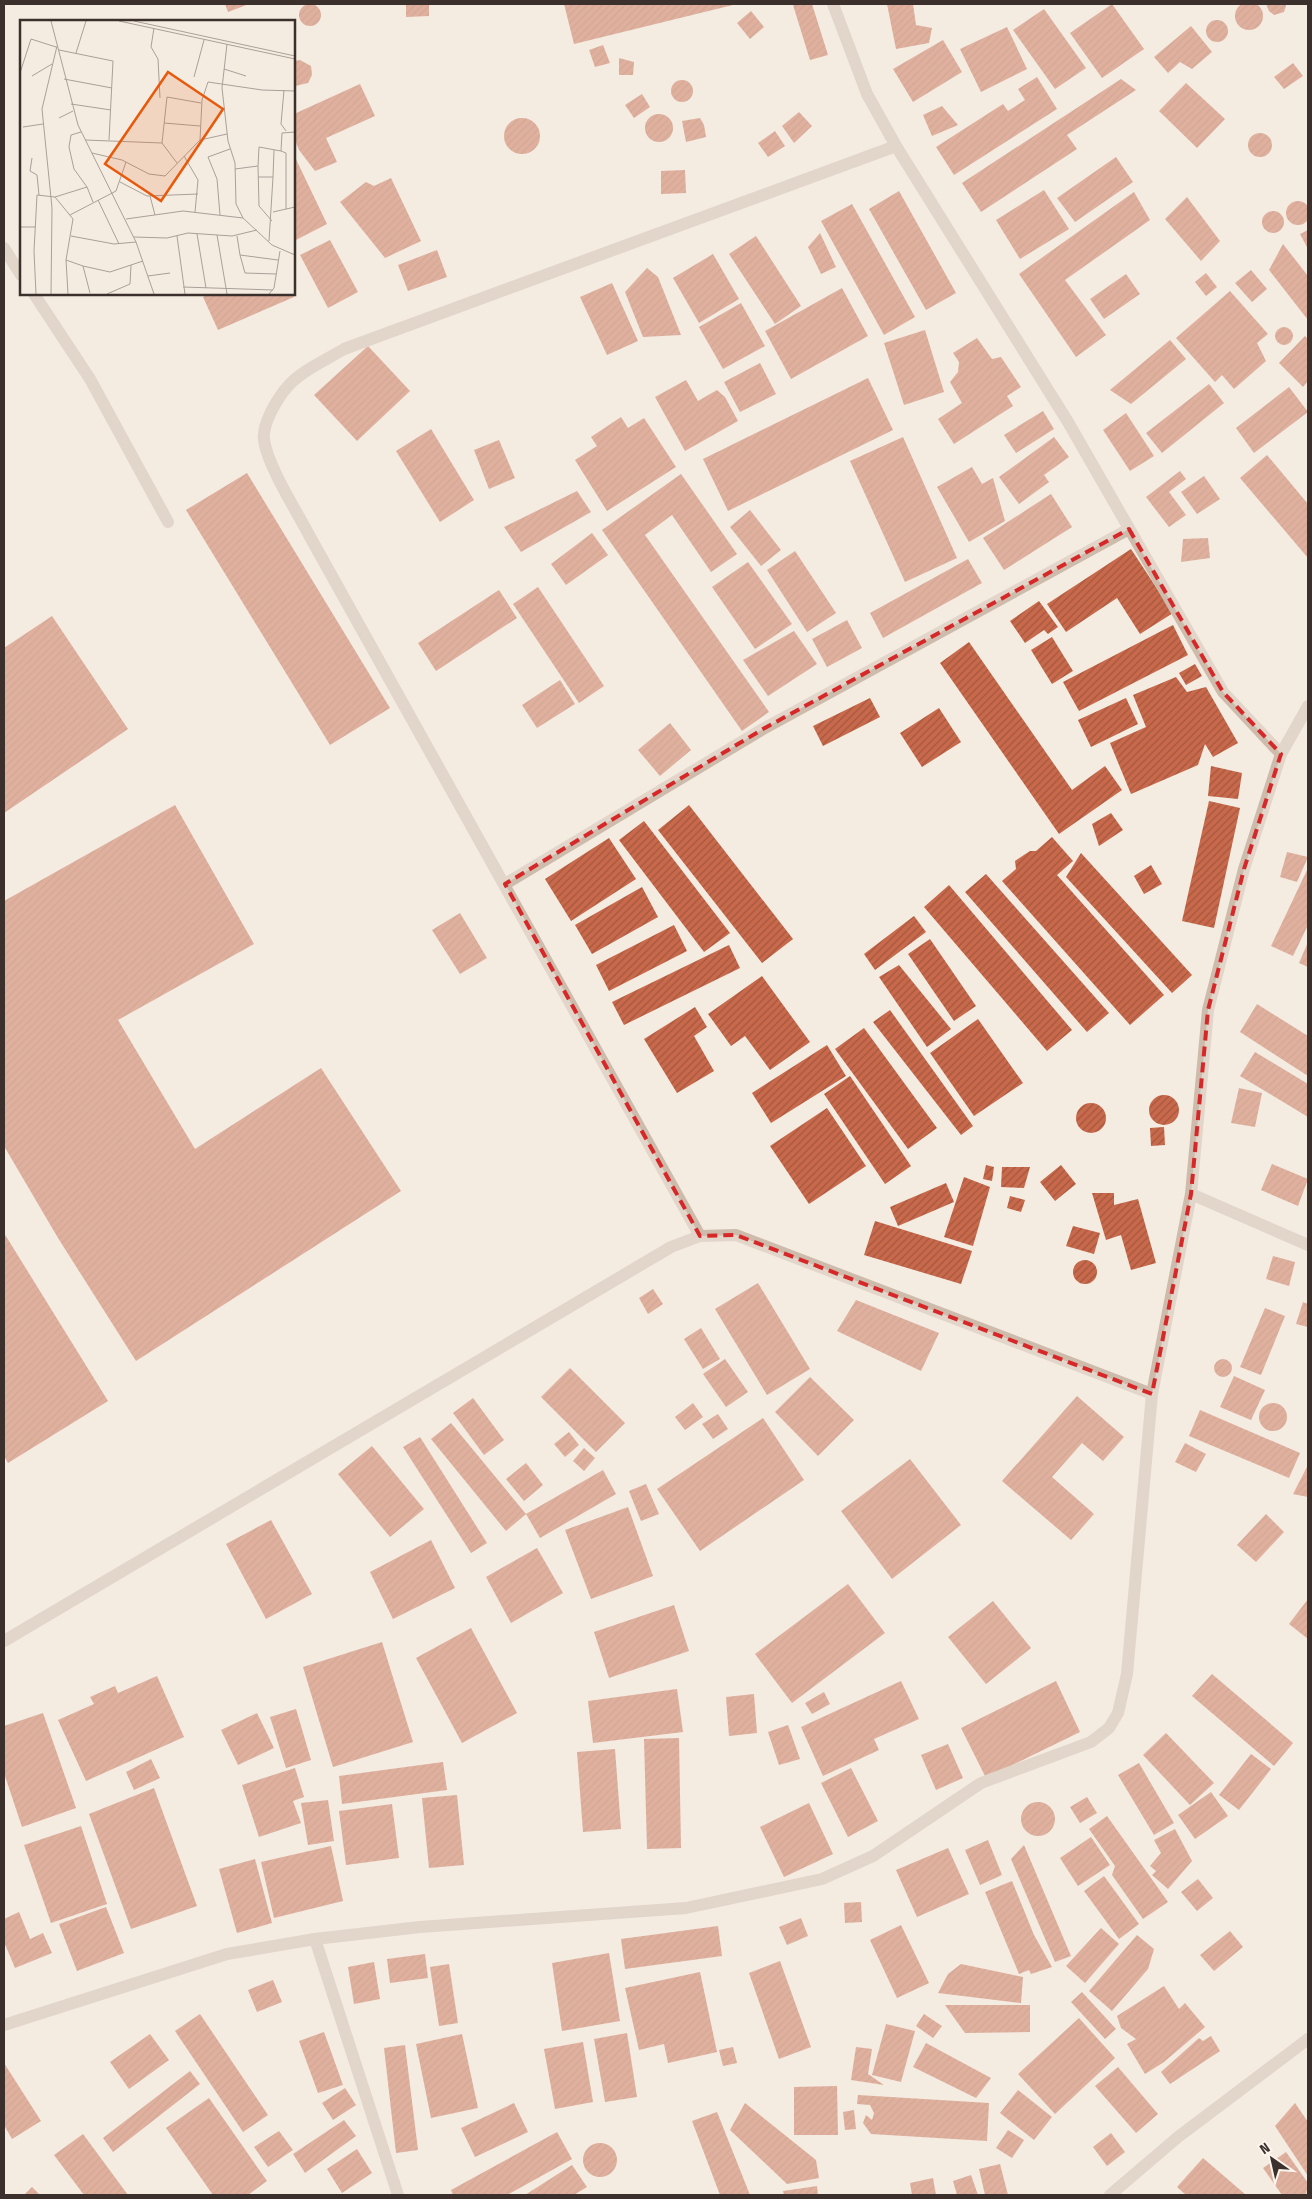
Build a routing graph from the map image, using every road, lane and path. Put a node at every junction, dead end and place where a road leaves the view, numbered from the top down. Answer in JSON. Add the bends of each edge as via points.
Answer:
{"nodes":[{"id":1,"x":832,"y":4,"type":"edge"},
{"id":2,"x":896,"y":146,"type":"junction"},
{"id":3,"x":4,"y":248,"type":"edge"},
{"id":4,"x":20,"y":273,"type":"edge"},
{"id":5,"x":35,"y":295,"type":"edge"},
{"id":6,"x":168,"y":522,"type":"dead end"},
{"id":7,"x":1129,"y":529,"type":"junction"},
{"id":8,"x":1308,"y":706,"type":"edge"},
{"id":9,"x":1281,"y":754,"type":"junction"},
{"id":10,"x":505,"y":884,"type":"junction"},
{"id":11,"x":1191,"y":1194,"type":"junction"},
{"id":12,"x":700,"y":1236,"type":"junction"},
{"id":13,"x":1308,"y":1245,"type":"edge"},
{"id":14,"x":1152,"y":1394,"type":"junction"},
{"id":15,"x":4,"y":1641,"type":"edge"},
{"id":16,"x":314,"y":1939,"type":"junction"},
{"id":17,"x":4,"y":2025,"type":"edge"},
{"id":18,"x":1308,"y":2039,"type":"edge"},
{"id":19,"x":398,"y":2195,"type":"edge"},
{"id":20,"x":1110,"y":2195,"type":"edge"}],
"edges":[{"from":1,"to":2,"type":"street","via":[[867,94]]},
{"from":2,"to":7,"type":"street","via":[[1068,422]]},
{"from":2,"to":10,"type":"street","via":[[344,349],[289,385],[274,407],[264,440],[274,467]]},
{"from":3,"to":4,"type":"street"},
{"from":5,"to":6,"type":"street","via":[[90,379]]},
{"from":7,"to":9,"type":"street","via":[[1222,692]]},
{"from":7,"to":10,"type":"street","via":[[763,729]]},
{"from":8,"to":9,"type":"street"},
{"from":9,"to":11,"type":"street","via":[[1244,869],[1208,1010]]},
{"from":10,"to":12,"type":"street"},
{"from":11,"to":13,"type":"street"},
{"from":11,"to":14,"type":"street"},
{"from":12,"to":14,"type":"street","via":[[736,1235]]},
{"from":12,"to":15,"type":"street","via":[[671,1247]]},
{"from":14,"to":16,"type":"street","via":[[1127,1674],[1118,1713],[1109,1728],[1091,1742],[981,1783],[873,1856],[822,1879],[686,1908],[420,1927]]},
{"from":16,"to":17,"type":"street","via":[[227,1954]]},
{"from":16,"to":19,"type":"street"},
{"from":18,"to":20,"type":"street","via":[[1178,2137]]}]}
